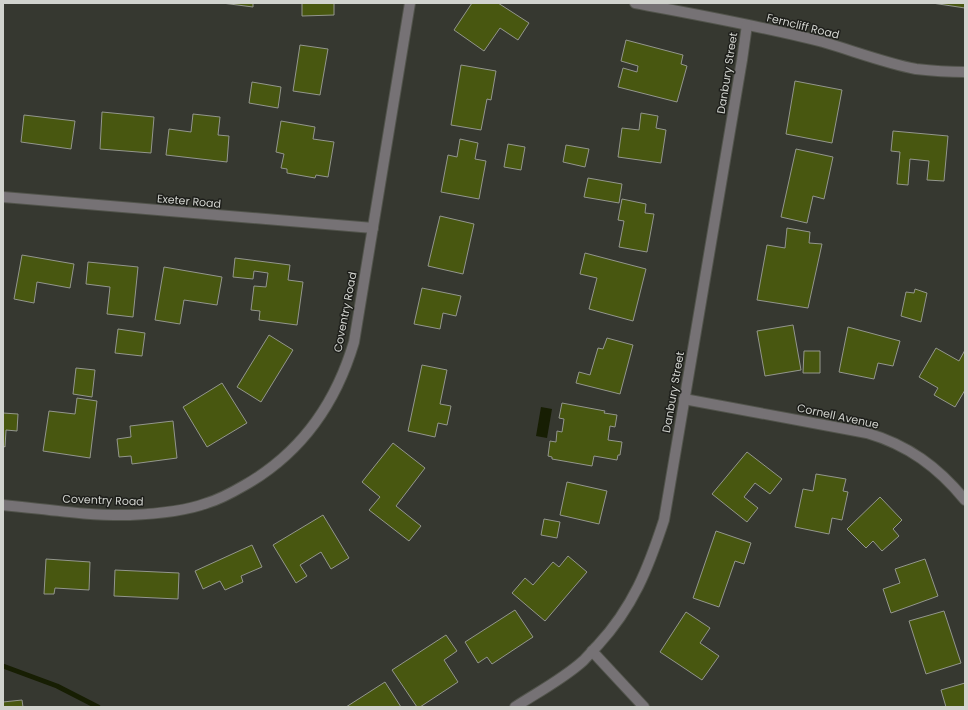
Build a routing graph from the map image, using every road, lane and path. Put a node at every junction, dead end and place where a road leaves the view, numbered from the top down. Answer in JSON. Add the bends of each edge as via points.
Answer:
{"nodes":[{"id":1,"x":410,"y":3,"type":"edge"},
{"id":2,"x":635,"y":3,"type":"edge"},
{"id":3,"x":747,"y":25,"type":"junction"},
{"id":4,"x":965,"y":72,"type":"edge"},
{"id":5,"x":3,"y":197,"type":"edge"},
{"id":6,"x":373,"y":228,"type":"junction"},
{"id":7,"x":684,"y":399,"type":"junction"},
{"id":8,"x":965,"y":500,"type":"edge"},
{"id":9,"x":3,"y":505,"type":"edge"},
{"id":10,"x":592,"y":651,"type":"junction"},
{"id":11,"x":515,"y":707,"type":"edge"},
{"id":12,"x":644,"y":707,"type":"edge"}],
"edges":[{"from":1,"to":6,"type":"street","name":"Coventry Road"},
{"from":2,"to":3,"type":"street","name":"Ferncliff Road"},
{"from":3,"to":4,"type":"street","name":"Ferncliff Road","via":[[822,42],[905,66],[939,72]]},
{"from":3,"to":7,"type":"street","name":"Danbury Street"},
{"from":5,"to":6,"type":"street","name":"Exeter Road"},
{"from":6,"to":9,"type":"street","name":"Coventry Road","via":[[354,342],[340,382],[314,425],[271,468],[228,495],[207,504],[156,514],[98,514]]},
{"from":7,"to":8,"type":"street","name":"Cornell Avenue","via":[[799,419],[883,438],[898,444],[941,473]]},
{"from":7,"to":10,"type":"street","name":"Danbury Street","via":[[664,520],[651,559],[623,614]]},
{"from":10,"to":11,"type":"street","name":"Danbury Street","via":[[584,661],[562,677]]},
{"from":10,"to":12,"type":"street"}]}
